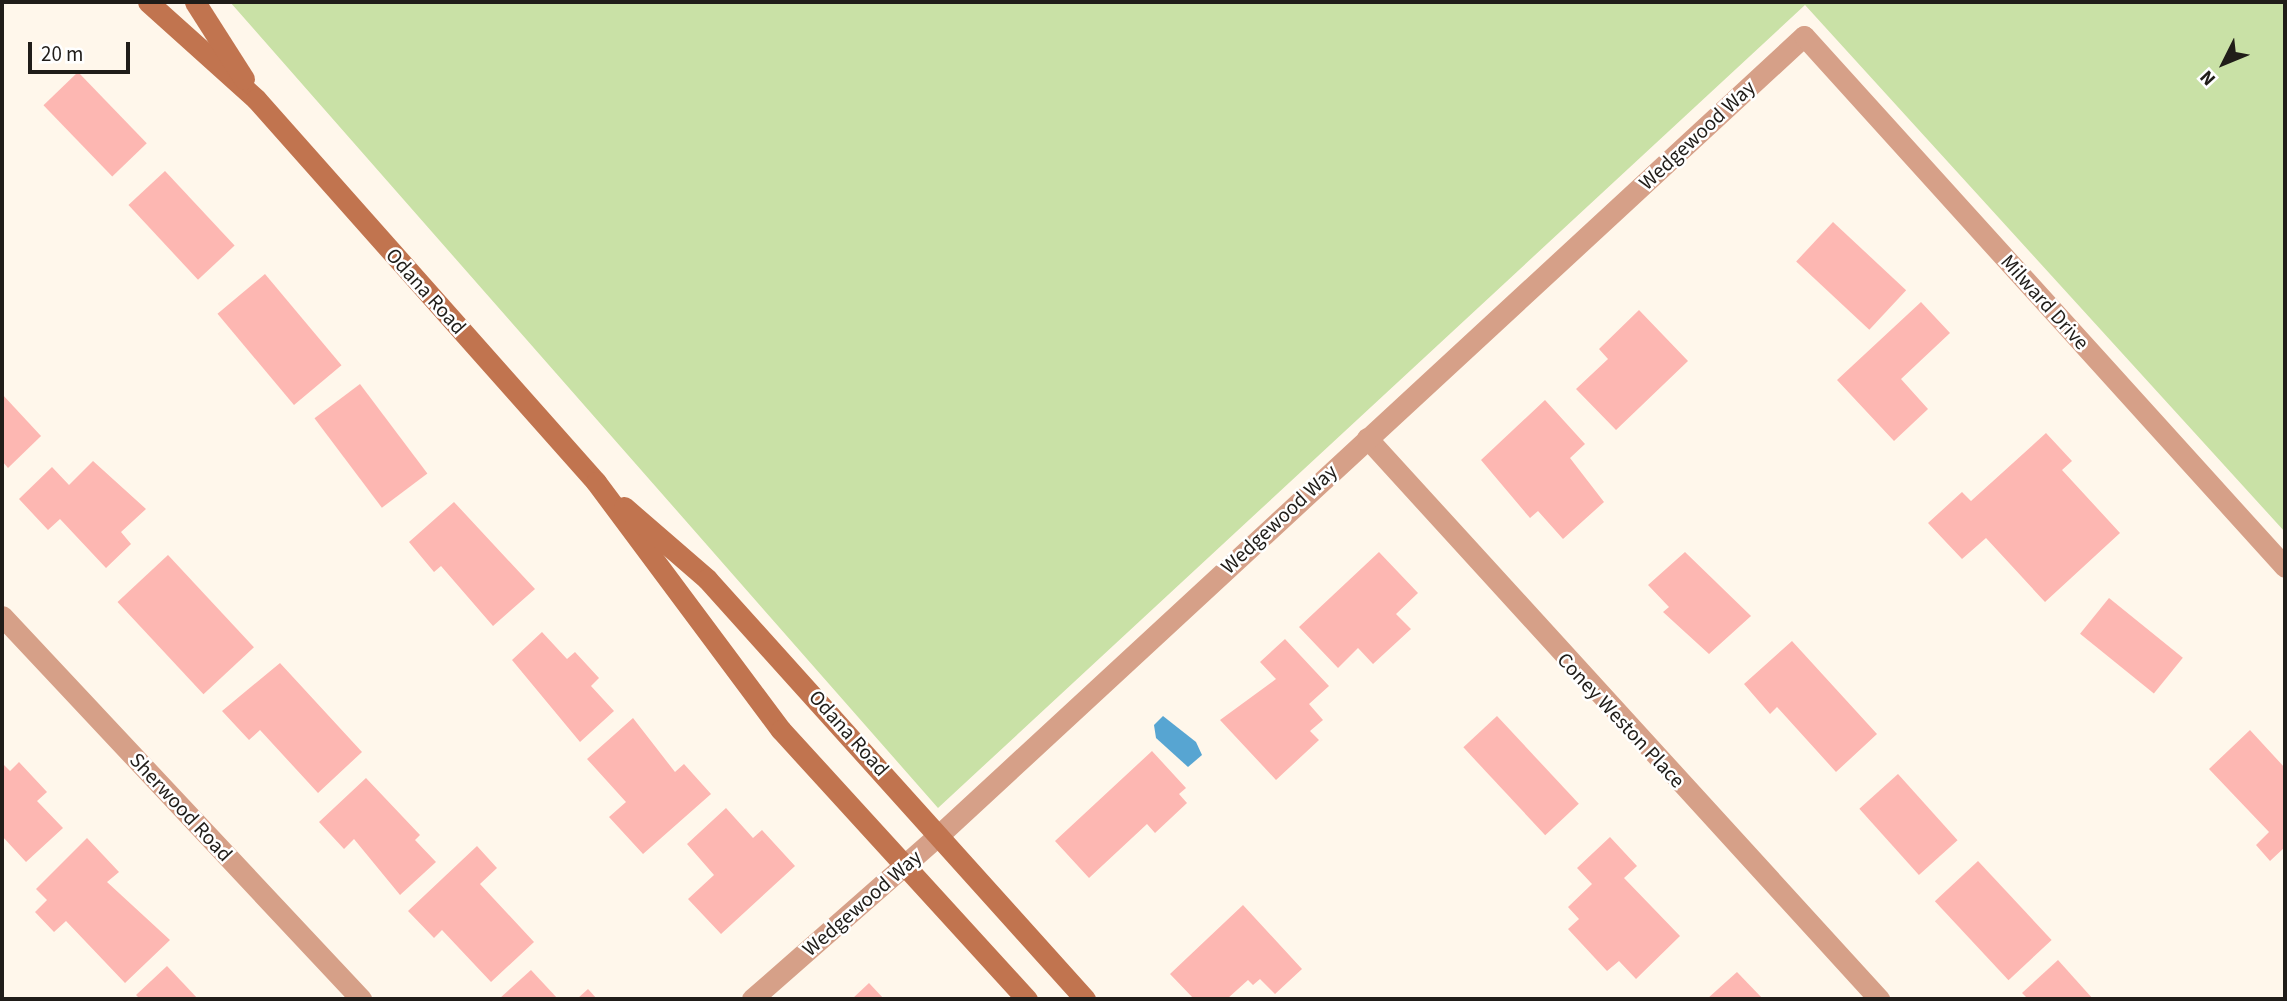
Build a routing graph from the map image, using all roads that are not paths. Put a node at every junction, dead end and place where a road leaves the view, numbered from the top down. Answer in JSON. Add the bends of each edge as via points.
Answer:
{"nodes":[{"id":1,"x":148,"y":2,"type":"edge"},
{"id":2,"x":195,"y":2,"type":"edge"},
{"id":3,"x":1804,"y":36,"type":"joint"},
{"id":4,"x":256,"y":99,"type":"junction"},
{"id":5,"x":1367,"y":438,"type":"junction"},
{"id":6,"x":596,"y":482,"type":"junction"},
{"id":7,"x":2285,"y":567,"type":"edge"},
{"id":8,"x":2,"y":615,"type":"edge"},
{"id":9,"x":940,"y":834,"type":"junction"},
{"id":10,"x":903,"y":867,"type":"junction"},
{"id":11,"x":361,"y":999,"type":"edge"},
{"id":12,"x":752,"y":999,"type":"edge"},
{"id":13,"x":1027,"y":999,"type":"edge"},
{"id":14,"x":1085,"y":999,"type":"edge"},
{"id":15,"x":1879,"y":999,"type":"edge"}],
"edges":[{"from":1,"to":4,"type":"street","name":"Odana Road"},
{"from":2,"to":4,"type":"street","name":"Odana Road"},
{"from":3,"to":5,"type":"street","name":"Wedgewood Way"},
{"from":3,"to":7,"type":"street","name":"Milward Drive"},
{"from":4,"to":6,"type":"street","name":"Odana Road"},
{"from":5,"to":9,"type":"street","name":"Wedgewood Way"},
{"from":5,"to":15,"type":"street","name":"Coney Weston Place"},
{"from":6,"to":9,"type":"street","name":"Odana Road","via":[[706,579]]},
{"from":6,"to":10,"type":"street","name":"Odana Road","via":[[782,730]]},
{"from":8,"to":11,"type":"street","name":"Sherwood Road"},
{"from":9,"to":10,"type":"street","name":"Wedgewood Way"},
{"from":9,"to":14,"type":"street","name":"Odana Road"},
{"from":10,"to":12,"type":"street","name":"Wedgewood Way"},
{"from":10,"to":13,"type":"street","name":"Odana Road"}]}
